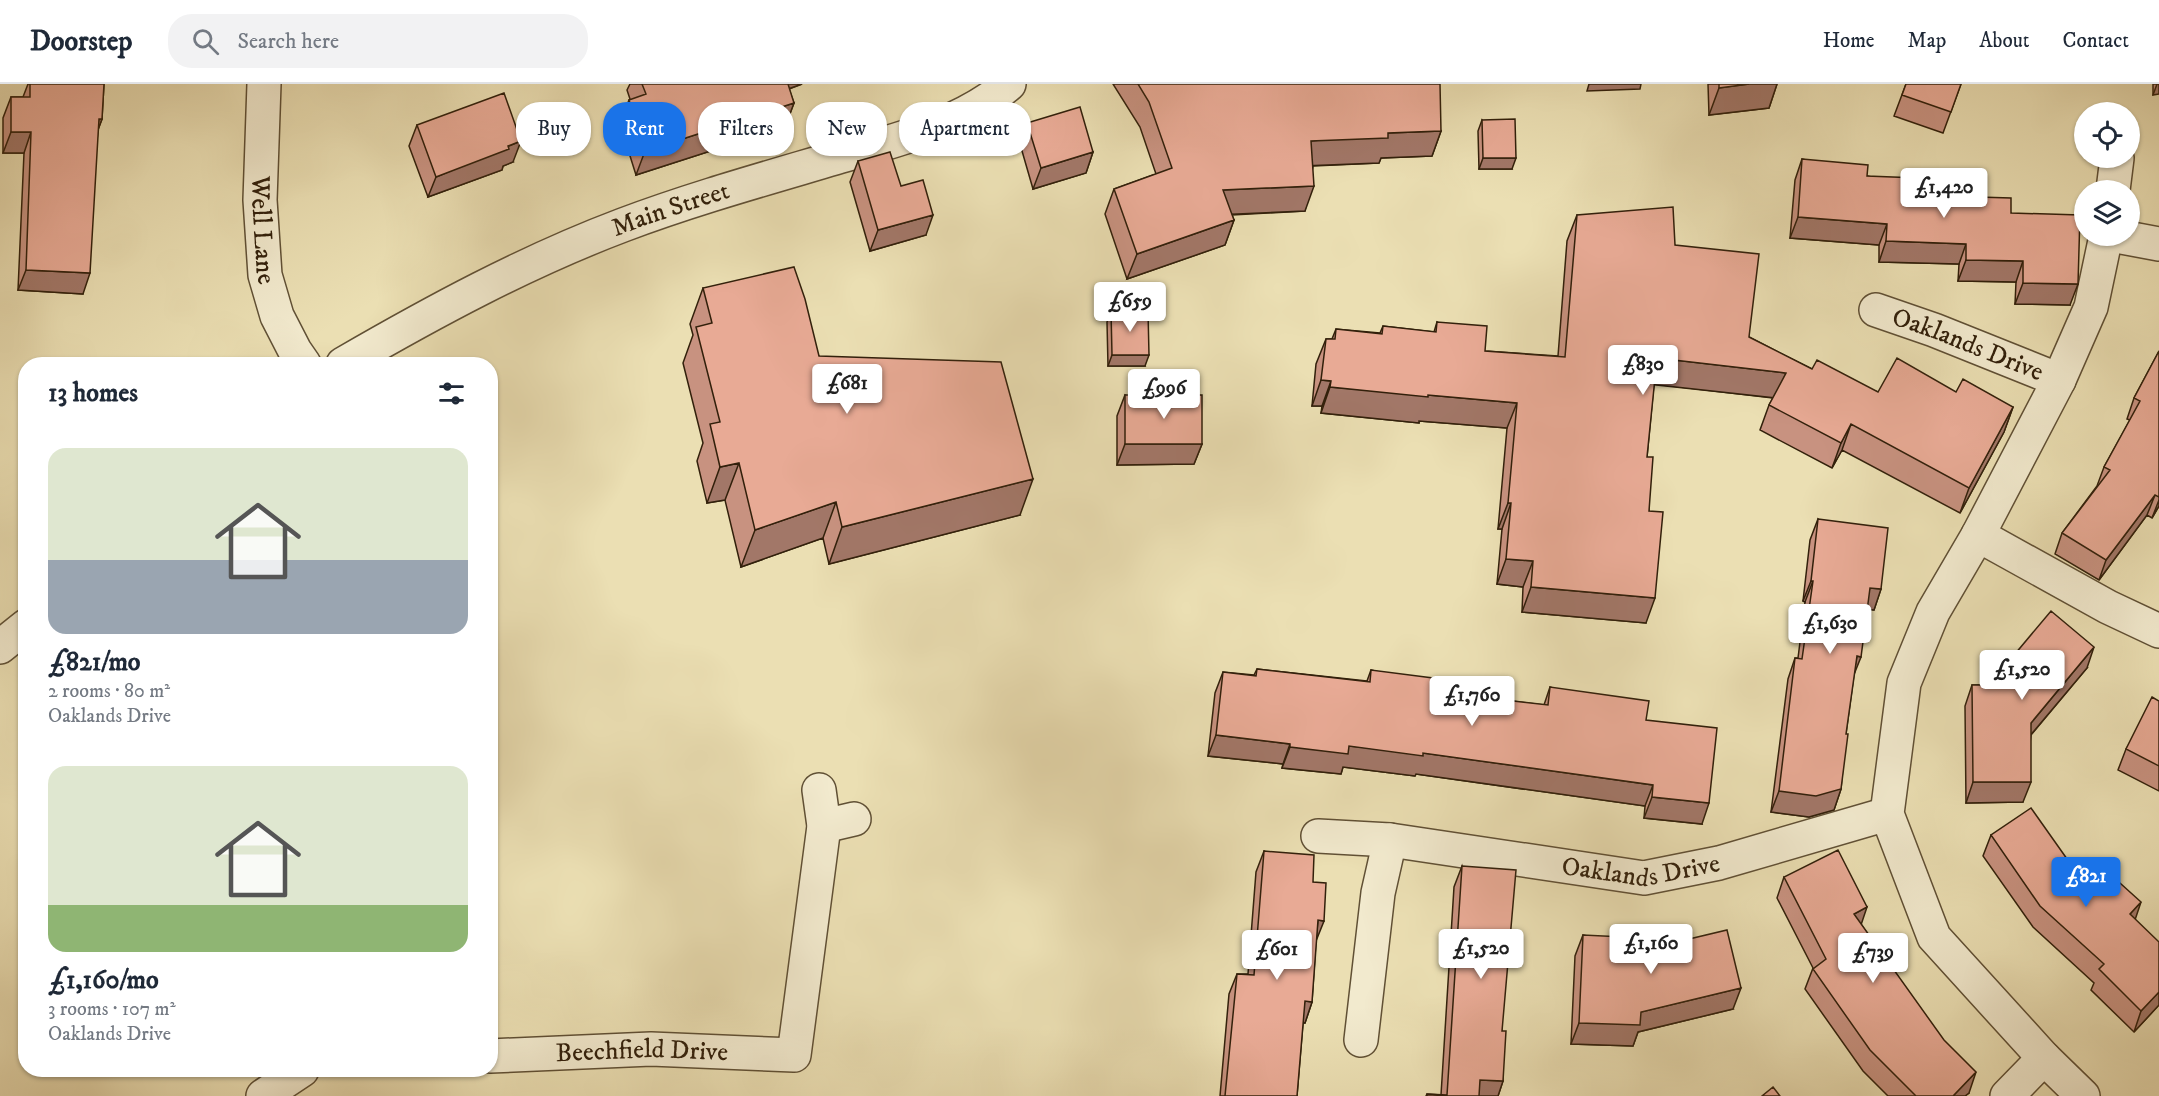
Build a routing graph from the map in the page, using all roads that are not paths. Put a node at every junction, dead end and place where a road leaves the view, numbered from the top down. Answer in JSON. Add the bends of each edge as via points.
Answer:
{"nodes":[{"id":1,"x":264,"y":84,"type":"edge"},
{"id":2,"x":1009,"y":84,"type":"edge"},
{"id":3,"x":2140,"y":240,"type":"edge"},
{"id":4,"x":2159,"y":244,"type":"edge"},
{"id":5,"x":2104,"y":246,"type":"edge"},
{"id":6,"x":1876,"y":310,"type":"dead end"},
{"id":7,"x":300,"y":357,"type":"edge"},
{"id":8,"x":356,"y":357,"type":"edge"},
{"id":9,"x":2059,"y":380,"type":"junction"},
{"id":10,"x":1978,"y":535,"type":"junction"},
{"id":11,"x":2159,"y":631,"type":"edge"},
{"id":12,"x":18,"y":632,"type":"edge"},
{"id":13,"x":0,"y":647,"type":"edge"},
{"id":14,"x":819,"y":790,"type":"dead end"},
{"id":15,"x":1887,"y":814,"type":"junction"},
{"id":16,"x":1318,"y":836,"type":"dead end"},
{"id":17,"x":1390,"y":840,"type":"junction"},
{"id":18,"x":1361,"y":1040,"type":"dead end"},
{"id":19,"x":498,"y":1056,"type":"edge"},
{"id":20,"x":2044,"y":1059,"type":"junction"},
{"id":21,"x":292,"y":1077,"type":"edge"},
{"id":22,"x":263,"y":1096,"type":"edge"},
{"id":23,"x":2007,"y":1096,"type":"edge"},
{"id":24,"x":2083,"y":1096,"type":"edge"}],
"edges":[{"from":1,"to":7,"type":"street","name":"Well Lane","via":[[260,200],[265,275],[277,316]]},
{"from":2,"to":8,"type":"street","name":"Main Street","via":[[972,110],[923,132],[723,191],[623,225],[536,261]]},
{"from":3,"to":4,"type":"street"},
{"from":5,"to":9,"type":"street","name":"Oaklands Drive","via":[[2091,307]]},
{"from":6,"to":9,"type":"street","name":"Oaklands Drive"},
{"from":9,"to":10,"type":"street","name":"Oaklands Drive"},
{"from":10,"to":11,"type":"street"},
{"from":10,"to":15,"type":"street","name":"Oaklands Drive","via":[[1933,612],[1904,683]]},
{"from":12,"to":13,"type":"street"},
{"from":14,"to":19,"type":"street","name":"Beechfield Drive","via":[[839,823],[800,1064],[651,1049]]},
{"from":15,"to":17,"type":"street","name":"Oaklands Drive","via":[[1719,863],[1644,878]]},
{"from":15,"to":20,"type":"street","name":"Oaklands Drive","via":[[1934,937]]},
{"from":16,"to":17,"type":"street","name":"Oaklands Drive"},
{"from":17,"to":18,"type":"street","via":[[1378,892]]},
{"from":20,"to":23,"type":"street"},
{"from":20,"to":24,"type":"street","name":"Oaklands Drive"},
{"from":21,"to":22,"type":"street"}]}
